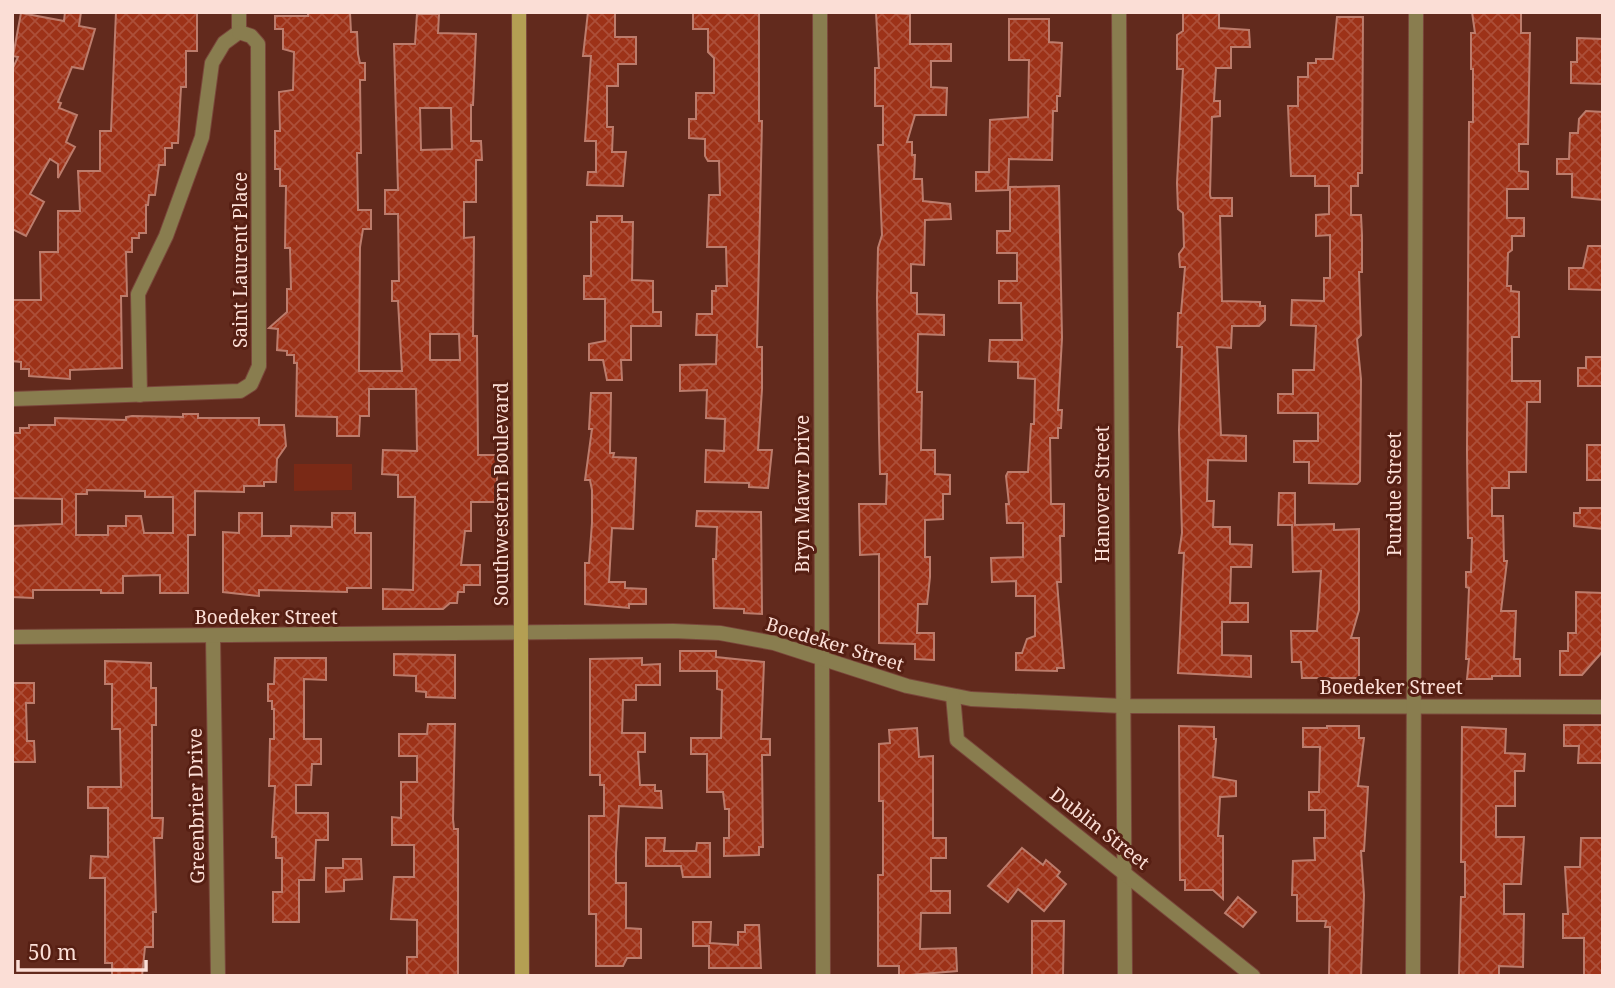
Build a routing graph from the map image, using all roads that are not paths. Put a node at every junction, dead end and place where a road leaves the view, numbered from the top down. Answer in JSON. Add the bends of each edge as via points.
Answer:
{"nodes":[{"id":1,"x":239,"y":12,"type":"edge"},
{"id":2,"x":519,"y":12,"type":"edge"},
{"id":3,"x":820,"y":12,"type":"edge"},
{"id":4,"x":1119,"y":12,"type":"edge"},
{"id":5,"x":1416,"y":12,"type":"edge"},
{"id":6,"x":239,"y":32,"type":"junction"},
{"id":7,"x":140,"y":395,"type":"junction"},
{"id":8,"x":12,"y":400,"type":"edge"},
{"id":9,"x":520,"y":631,"type":"junction"},
{"id":10,"x":213,"y":636,"type":"junction"},
{"id":11,"x":12,"y":637,"type":"edge"},
{"id":12,"x":821,"y":657,"type":"junction"},
{"id":13,"x":953,"y":696,"type":"junction"},
{"id":14,"x":1122,"y":706,"type":"junction"},
{"id":15,"x":1412,"y":707,"type":"junction"},
{"id":16,"x":1603,"y":707,"type":"edge"},
{"id":17,"x":1125,"y":872,"type":"junction"},
{"id":18,"x":218,"y":976,"type":"edge"},
{"id":19,"x":522,"y":976,"type":"edge"},
{"id":20,"x":823,"y":976,"type":"edge"},
{"id":21,"x":1125,"y":976,"type":"edge"},
{"id":22,"x":1253,"y":976,"type":"edge"},
{"id":23,"x":1413,"y":976,"type":"edge"}],
"edges":[{"from":1,"to":6,"type":"street"},
{"from":2,"to":9,"type":"street","name":"Southwestern Boulevard"},
{"from":3,"to":12,"type":"street","name":"Bryn Mawr Drive"},
{"from":4,"to":14,"type":"street","name":"Hanover Street"},
{"from":5,"to":15,"type":"street","name":"Purdue Street"},
{"from":6,"to":7,"type":"street","via":[[223,43],[212,63],[202,137],[166,236],[138,294]]},
{"from":6,"to":7,"type":"street","name":"Saint Laurent Place","via":[[258,44],[259,366],[251,384],[240,391]]},
{"from":7,"to":8,"type":"street","name":"Saint Laurent Place"},
{"from":9,"to":10,"type":"street","name":"Boedeker Street"},
{"from":9,"to":12,"type":"street","name":"Boedeker Street","via":[[720,634]]},
{"from":9,"to":19,"type":"street","name":"Southwestern Boulevard"},
{"from":10,"to":11,"type":"street","name":"Boedeker Street"},
{"from":10,"to":18,"type":"street","name":"Greenbrier Drive"},
{"from":12,"to":13,"type":"street","name":"Boedeker Street"},
{"from":12,"to":20,"type":"street","name":"Bryn Mawr Drive"},
{"from":13,"to":14,"type":"street","name":"Boedeker Street"},
{"from":13,"to":17,"type":"street","name":"Dublin Street","via":[[957,740]]},
{"from":14,"to":15,"type":"street","name":"Boedeker Street"},
{"from":14,"to":17,"type":"street","name":"Hanover Street"},
{"from":15,"to":16,"type":"street","name":"Boedeker Street"},
{"from":15,"to":23,"type":"street","name":"Purdue Street"},
{"from":17,"to":21,"type":"street","name":"Hanover Street"},
{"from":17,"to":22,"type":"street","name":"Dublin Street"}]}
